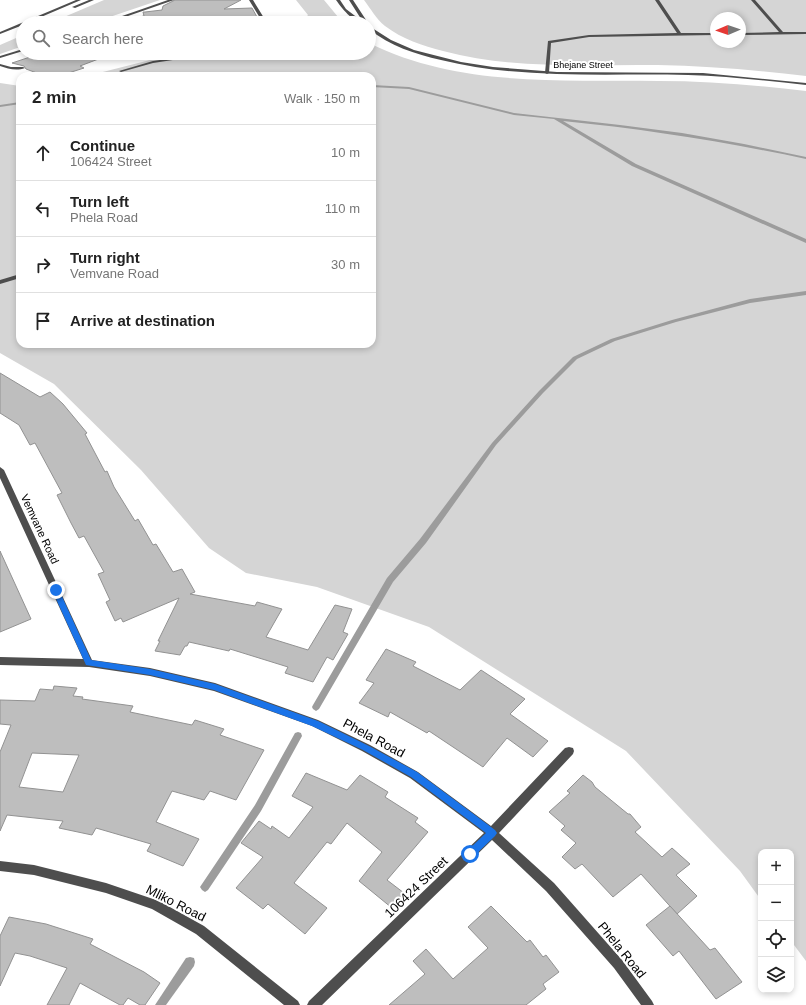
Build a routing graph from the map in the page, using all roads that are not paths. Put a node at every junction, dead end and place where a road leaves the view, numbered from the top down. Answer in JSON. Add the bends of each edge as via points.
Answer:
{"nodes":[{"id":1,"x":79,"y":0,"type":"edge"},
{"id":2,"x":92,"y":0,"type":"edge"},
{"id":3,"x":172,"y":0,"type":"edge"},
{"id":4,"x":251,"y":0,"type":"edge"},
{"id":5,"x":338,"y":0,"type":"edge"},
{"id":6,"x":351,"y":0,"type":"edge"},
{"id":7,"x":658,"y":0,"type":"edge"},
{"id":8,"x":753,"y":0,"type":"edge"},
{"id":9,"x":41,"y":16,"type":"edge"},
{"id":10,"x":55,"y":16,"type":"edge"},
{"id":11,"x":125,"y":16,"type":"edge"},
{"id":12,"x":259,"y":16,"type":"edge"},
{"id":13,"x":353,"y":16,"type":"edge"},
{"id":14,"x":361,"y":16,"type":"edge"},
{"id":15,"x":16,"y":26,"type":"edge"},
{"id":16,"x":16,"y":32,"type":"edge"},
{"id":17,"x":376,"y":32,"type":"edge"},
{"id":18,"x":0,"y":33,"type":"edge"},
{"id":19,"x":782,"y":33,"type":"junction"},
{"id":20,"x":806,"y":33,"type":"edge"},
{"id":21,"x":680,"y":34,"type":"junction"},
{"id":22,"x":710,"y":34,"type":"edge"},
{"id":23,"x":746,"y":34,"type":"edge"},
{"id":24,"x":0,"y":38,"type":"edge"},
{"id":25,"x":16,"y":52,"type":"edge"},
{"id":26,"x":0,"y":57,"type":"edge"},
{"id":27,"x":167,"y":60,"type":"edge"},
{"id":28,"x":0,"y":65,"type":"edge"},
{"id":29,"x":23,"y":68,"type":"dead end"},
{"id":30,"x":121,"y":71,"type":"dead end"},
{"id":31,"x":547,"y":73,"type":"junction"},
{"id":32,"x":806,"y":84,"type":"edge"},
{"id":33,"x":16,"y":277,"type":"edge"},
{"id":34,"x":0,"y":282,"type":"edge"},
{"id":35,"x":0,"y":470,"type":"edge"},
{"id":36,"x":0,"y":661,"type":"edge"},
{"id":37,"x":89,"y":663,"type":"junction"},
{"id":38,"x":569,"y":751,"type":"dead end"},
{"id":39,"x":492,"y":833,"type":"junction"},
{"id":40,"x":0,"y":866,"type":"edge"},
{"id":41,"x":294,"y":1005,"type":"edge"},
{"id":42,"x":313,"y":1005,"type":"edge"},
{"id":43,"x":648,"y":1005,"type":"edge"}],
"edges":[{"from":1,"to":9,"type":"street"},
{"from":2,"to":10,"type":"street"},
{"from":3,"to":11,"type":"street"},
{"from":4,"to":12,"type":"street"},
{"from":5,"to":13,"type":"street"},
{"from":6,"to":14,"type":"street"},
{"from":7,"to":21,"type":"street"},
{"from":8,"to":19,"type":"street"},
{"from":15,"to":18,"type":"street"},
{"from":16,"to":24,"type":"street"},
{"from":17,"to":31,"type":"street","name":"Bhejane Street","via":[[405,49],[438,58],[474,66]]},
{"from":19,"to":20,"type":"street"},
{"from":19,"to":23,"type":"street"},
{"from":21,"to":22,"type":"street"},
{"from":21,"to":31,"type":"street","via":[[589,36],[549,42]]},
{"from":25,"to":26,"type":"street"},
{"from":27,"to":30,"type":"street"},
{"from":28,"to":29,"type":"street"},
{"from":31,"to":32,"type":"street","name":"Bhejane Street","via":[[691,74]]},
{"from":33,"to":34,"type":"street"},
{"from":35,"to":37,"type":"street","name":"Vemvane Road"},
{"from":36,"to":37,"type":"street","name":"Phela Road"},
{"from":37,"to":39,"type":"street","name":"Phela Road","via":[[150,672],[215,687],[315,723],[414,775]]},
{"from":38,"to":39,"type":"street","name":"106424 Street"},
{"from":39,"to":42,"type":"street","name":"106424 Street"},
{"from":39,"to":43,"type":"street","name":"Phela Road","via":[[550,887],[618,964]]},
{"from":40,"to":41,"type":"street","name":"Mliko Road","via":[[34,870],[99,886],[155,905],[200,930]]}]}
